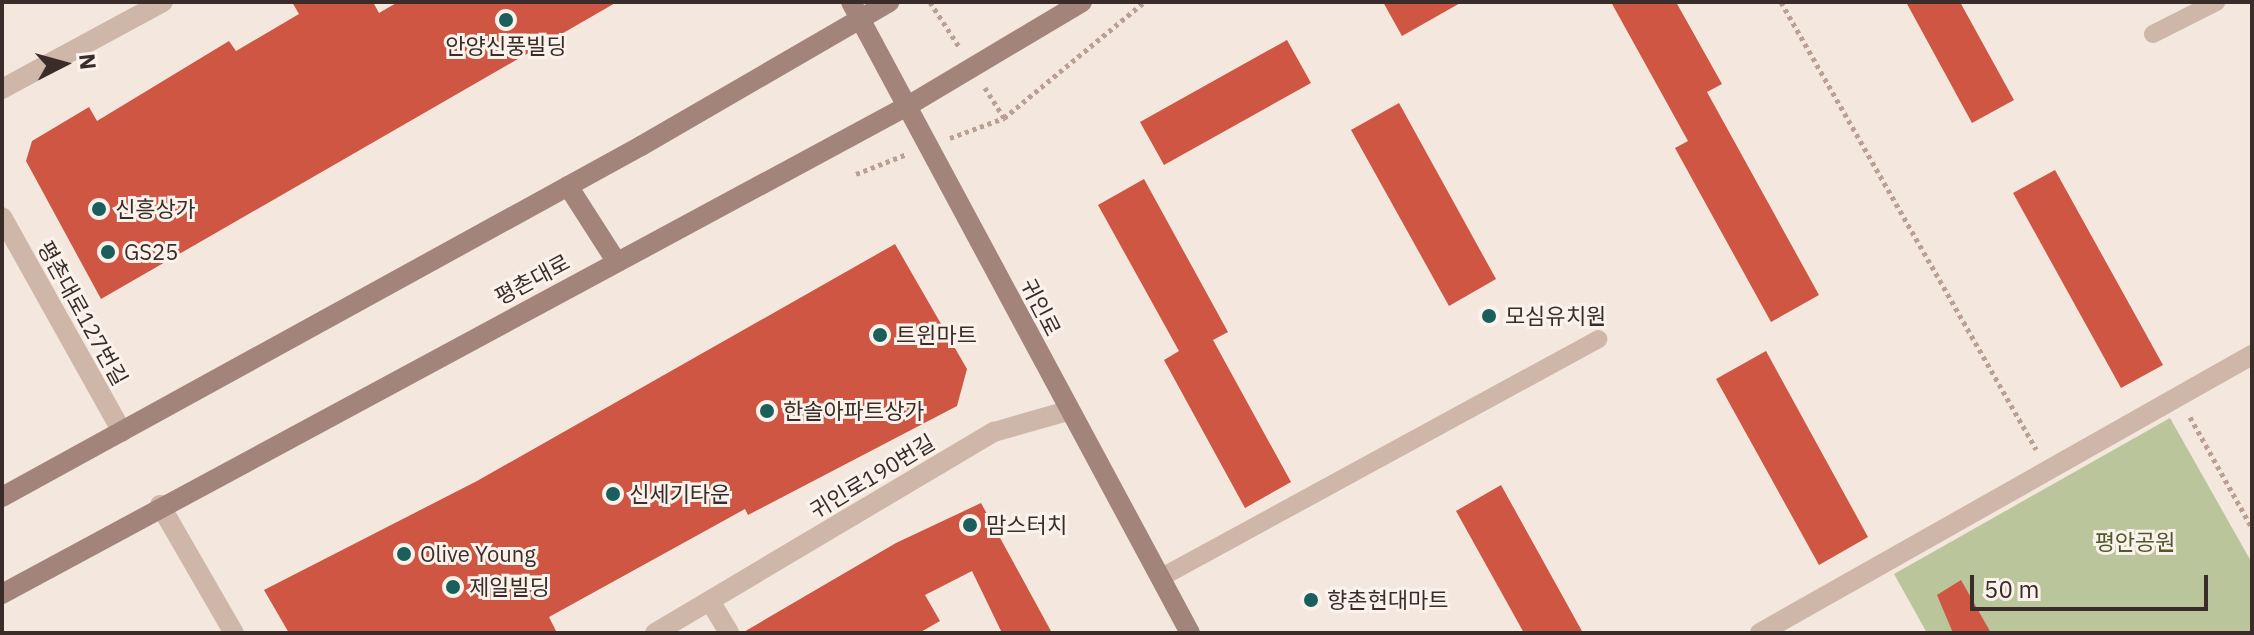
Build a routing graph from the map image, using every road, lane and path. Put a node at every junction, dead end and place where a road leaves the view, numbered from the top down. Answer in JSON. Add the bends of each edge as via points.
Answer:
{"nodes":[{"id":1,"x":163,"y":2,"type":"edge"},
{"id":2,"x":889,"y":2,"type":"edge"},
{"id":3,"x":1082,"y":2,"type":"edge"},
{"id":4,"x":1144,"y":2,"type":"edge"},
{"id":5,"x":1781,"y":2,"type":"edge"},
{"id":6,"x":2216,"y":2,"type":"edge"},
{"id":7,"x":856,"y":10,"type":"edge"},
{"id":8,"x":2153,"y":34,"type":"dead end"},
{"id":9,"x":2,"y":89,"type":"edge"},
{"id":10,"x":911,"y":104,"type":"junction"},
{"id":11,"x":1004,"y":118,"type":"dead end"},
{"id":12,"x":568,"y":186,"type":"junction"},
{"id":13,"x":2,"y":217,"type":"edge"},
{"id":14,"x":616,"y":261,"type":"junction"},
{"id":15,"x":1598,"y":339,"type":"dead end"},
{"id":16,"x":2252,"y":355,"type":"edge"},
{"id":17,"x":2178,"y":395,"type":"junction"},
{"id":18,"x":1067,"y":411,"type":"junction"},
{"id":19,"x":122,"y":432,"type":"junction"},
{"id":20,"x":2048,"y":469,"type":"junction"},
{"id":21,"x":2,"y":497,"type":"edge"},
{"id":22,"x":160,"y":505,"type":"junction"},
{"id":23,"x":2252,"y":528,"type":"edge"},
{"id":24,"x":1162,"y":577,"type":"junction"},
{"id":25,"x":2,"y":594,"type":"edge"},
{"id":26,"x":710,"y":601,"type":"junction"},
{"id":27,"x":234,"y":633,"type":"edge"},
{"id":28,"x":655,"y":633,"type":"edge"},
{"id":29,"x":729,"y":633,"type":"edge"},
{"id":30,"x":1190,"y":633,"type":"edge"},
{"id":31,"x":1760,"y":633,"type":"edge"}],
"edges":[{"from":1,"to":9,"type":"street"},
{"from":2,"to":7,"type":"street"},
{"from":3,"to":10,"type":"street","name":"평촌대로"},
{"from":4,"to":11,"type":"path"},
{"from":5,"to":20,"type":"path"},
{"from":6,"to":8,"type":"lane"},
{"from":7,"to":10,"type":"street","name":"귀인로"},
{"from":7,"to":12,"type":"street"},
{"from":10,"to":14,"type":"street","name":"평촌대로"},
{"from":10,"to":18,"type":"street","name":"귀인로"},
{"from":12,"to":14,"type":"street"},
{"from":12,"to":19,"type":"street"},
{"from":13,"to":19,"type":"street","name":"평촌대로127번길"},
{"from":14,"to":22,"type":"street","name":"평촌대로"},
{"from":15,"to":24,"type":"lane"},
{"from":16,"to":17,"type":"street"},
{"from":17,"to":20,"type":"street"},
{"from":17,"to":23,"type":"path"},
{"from":18,"to":24,"type":"street","name":"귀인로"},
{"from":18,"to":26,"type":"street","name":"귀인로190번길","via":[[994,432]]},
{"from":19,"to":21,"type":"street"},
{"from":20,"to":31,"type":"street"},
{"from":22,"to":25,"type":"street","name":"평촌대로"},
{"from":22,"to":27,"type":"street"},
{"from":24,"to":30,"type":"street","name":"귀인로"},
{"from":26,"to":28,"type":"street","name":"귀인로190번길"},
{"from":26,"to":29,"type":"street"}]}
